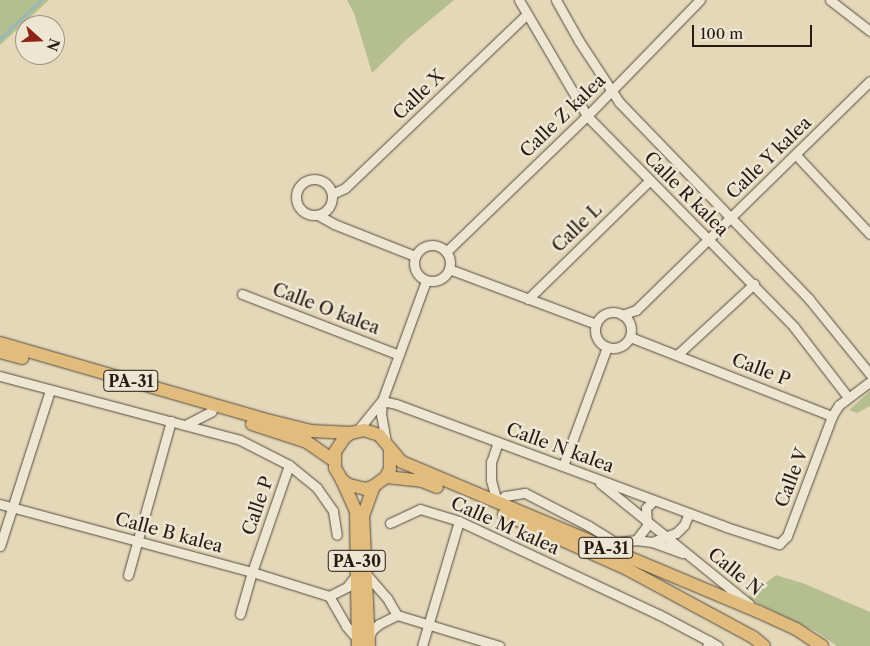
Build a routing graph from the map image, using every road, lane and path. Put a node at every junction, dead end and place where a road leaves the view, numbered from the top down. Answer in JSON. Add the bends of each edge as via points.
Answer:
{"nodes":[{"id":1,"x":518,"y":0,"type":"edge"},
{"id":2,"x":556,"y":0,"type":"edge"},
{"id":3,"x":700,"y":0,"type":"edge"},
{"id":4,"x":830,"y":0,"type":"edge"},
{"id":5,"x":526,"y":15,"type":"junction"},
{"id":6,"x":870,"y":31,"type":"edge"},
{"id":7,"x":870,"y":81,"type":"edge"},
{"id":8,"x":612,"y":91,"type":"junction"},
{"id":9,"x":587,"y":116,"type":"junction"},
{"id":10,"x":796,"y":155,"type":"junction"},
{"id":11,"x":650,"y":180,"type":"junction"},
{"id":12,"x":332,"y":194,"type":"junction"},
{"id":13,"x":318,"y":215,"type":"junction"},
{"id":14,"x":732,"y":217,"type":"junction"},
{"id":15,"x":870,"y":234,"type":"edge"},
{"id":16,"x":708,"y":240,"type":"junction"},
{"id":17,"x":446,"y":252,"type":"junction"},
{"id":18,"x":415,"y":256,"type":"junction"},
{"id":19,"x":449,"y":269,"type":"junction"},
{"id":20,"x":426,"y":281,"type":"junction"},
{"id":21,"x":754,"y":284,"type":"junction"},
{"id":22,"x":242,"y":294,"type":"dead end"},
{"id":23,"x":528,"y":299,"type":"junction"},
{"id":24,"x":622,"y":315,"type":"junction"},
{"id":25,"x":596,"y":324,"type":"junction"},
{"id":26,"x":630,"y":337,"type":"junction"},
{"id":27,"x":0,"y":343,"type":"edge"},
{"id":28,"x":607,"y":347,"type":"junction"},
{"id":29,"x":0,"y":352,"type":"edge"},
{"id":30,"x":399,"y":355,"type":"junction"},
{"id":31,"x":677,"y":355,"type":"junction"},
{"id":32,"x":870,"y":374,"type":"edge"},
{"id":33,"x":0,"y":376,"type":"edge"},
{"id":34,"x":870,"y":382,"type":"edge"},
{"id":35,"x":50,"y":390,"type":"junction"},
{"id":36,"x":848,"y":398,"type":"junction"},
{"id":37,"x":382,"y":401,"type":"junction"},
{"id":38,"x":212,"y":411,"type":"junction"},
{"id":39,"x":832,"y":416,"type":"junction"},
{"id":40,"x":171,"y":421,"type":"junction"},
{"id":41,"x":185,"y":425,"type":"junction"},
{"id":42,"x":354,"y":432,"type":"junction"},
{"id":43,"x":498,"y":442,"type":"junction"},
{"id":44,"x":388,"y":446,"type":"junction"},
{"id":45,"x":334,"y":461,"type":"junction"},
{"id":46,"x":289,"y":465,"type":"junction"},
{"id":47,"x":563,"y":466,"type":"junction"},
{"id":48,"x":386,"y":477,"type":"junction"},
{"id":49,"x":593,"y":478,"type":"junction"},
{"id":50,"x":342,"y":480,"type":"junction"},
{"id":51,"x":374,"y":486,"type":"junction"},
{"id":52,"x":654,"y":500,"type":"junction"},
{"id":53,"x":497,"y":502,"type":"junction"},
{"id":54,"x":0,"y":504,"type":"edge"},
{"id":55,"x":12,"y":508,"type":"junction"},
{"id":56,"x":689,"y":513,"type":"junction"},
{"id":57,"x":646,"y":520,"type":"junction"},
{"id":58,"x":459,"y":521,"type":"junction"},
{"id":59,"x":390,"y":523,"type":"dead end"},
{"id":60,"x":726,"y":526,"type":"joint"},
{"id":61,"x":337,"y":535,"type":"dead end"},
{"id":62,"x":666,"y":536,"type":"junction"},
{"id":63,"x":636,"y":540,"type":"junction"},
{"id":64,"x":137,"y":541,"type":"junction"},
{"id":65,"x":615,"y":542,"type":"junction"},
{"id":66,"x":652,"y":542,"type":"junction"},
{"id":67,"x":0,"y":546,"type":"edge"},
{"id":68,"x":690,"y":556,"type":"junction"},
{"id":69,"x":631,"y":558,"type":"junction"},
{"id":70,"x":252,"y":572,"type":"junction"},
{"id":71,"x":362,"y":574,"type":"junction"},
{"id":72,"x":128,"y":575,"type":"dead end"},
{"id":73,"x":330,"y":596,"type":"junction"},
{"id":74,"x":759,"y":612,"type":"junction"},
{"id":75,"x":240,"y":614,"type":"dead end"},
{"id":76,"x":397,"y":615,"type":"junction"},
{"id":77,"x":428,"y":626,"type":"junction"},
{"id":78,"x":708,"y":643,"type":"edge"},
{"id":79,"x":362,"y":644,"type":"edge"},
{"id":80,"x":422,"y":646,"type":"edge"},
{"id":81,"x":499,"y":646,"type":"edge"},
{"id":82,"x":718,"y":646,"type":"edge"},
{"id":83,"x":764,"y":646,"type":"edge"},
{"id":84,"x":822,"y":646,"type":"edge"}],
"edges":[{"from":1,"to":5,"type":"street","name":"Calle R kalea"},
{"from":2,"to":8,"type":"street","name":"Calle R kalea"},
{"from":3,"to":8,"type":"street","name":"Calle Z kalea"},
{"from":4,"to":6,"type":"street"},
{"from":5,"to":9,"type":"street","name":"Calle R kalea"},
{"from":5,"to":12,"type":"street","name":"Calle X","via":[[346,188]]},
{"from":7,"to":10,"type":"street","name":"Calle Y kalea"},
{"from":8,"to":9,"type":"street","name":"Calle Z kalea"},
{"from":8,"to":14,"type":"street","name":"Calle R kalea"},
{"from":9,"to":11,"type":"street","name":"Calle R kalea"},
{"from":9,"to":17,"type":"street","name":"Calle Z kalea"},
{"from":10,"to":14,"type":"street","name":"Calle Y kalea"},
{"from":10,"to":15,"type":"street"},
{"from":11,"to":16,"type":"street","name":"Calle R kalea"},
{"from":11,"to":23,"type":"street","name":"Calle L"},
{"from":12,"to":13,"type":"street","via":[[329,207]]},
{"from":12,"to":13,"type":"street","via":[[326,184],[315,180],[299,188],[297,199],[302,210],[306,214]]},
{"from":13,"to":18,"type":"street"},
{"from":14,"to":16,"type":"street","name":"Calle Y kalea"},
{"from":14,"to":32,"type":"street","name":"Calle R kalea","via":[[809,299]]},
{"from":16,"to":21,"type":"street","name":"Calle R kalea"},
{"from":16,"to":24,"type":"street","name":"Calle Y kalea","via":[[636,310]]},
{"from":17,"to":18,"type":"street","via":[[433,245],[426,246]]},
{"from":17,"to":19,"type":"street","via":[[450,259]]},
{"from":18,"to":20,"type":"street","via":[[414,268]]},
{"from":19,"to":20,"type":"street","via":[[441,279]]},
{"from":19,"to":23,"type":"street"},
{"from":20,"to":30,"type":"street"},
{"from":21,"to":31,"type":"street"},
{"from":21,"to":36,"type":"street","name":"Calle R kalea","via":[[794,327]]},
{"from":22,"to":30,"type":"street","name":"Calle O kalea"},
{"from":23,"to":25,"type":"street"},
{"from":24,"to":25,"type":"street","via":[[604,315]]},
{"from":24,"to":26,"type":"street","via":[[631,327]]},
{"from":25,"to":28,"type":"street","via":[[597,338]]},
{"from":26,"to":28,"type":"street","via":[[620,346]]},
{"from":26,"to":31,"type":"street","name":"Calle P"},
{"from":27,"to":42,"type":"highway","number":"PA-31","via":[[263,419],[311,431]]},
{"from":28,"to":47,"type":"street"},
{"from":29,"to":38,"type":"highway","number":"PA-31"},
{"from":30,"to":37,"type":"street"},
{"from":31,"to":39,"type":"street","name":"Calle P"},
{"from":33,"to":35,"type":"street"},
{"from":34,"to":36,"type":"street","name":"Calle V"},
{"from":35,"to":40,"type":"street"},
{"from":35,"to":55,"type":"street"},
{"from":36,"to":39,"type":"street","name":"Calle V"},
{"from":37,"to":42,"type":"street"},
{"from":37,"to":43,"type":"street","name":"Calle N kalea"},
{"from":37,"to":44,"type":"street","via":[[381,415]]},
{"from":38,"to":41,"type":"street"},
{"from":38,"to":45,"type":"highway","number":"PA-31","via":[[307,442]]},
{"from":39,"to":60,"type":"street","name":"Calle V","via":[[787,536],[778,544]]},
{"from":40,"to":41,"type":"street"},
{"from":40,"to":64,"type":"street"},
{"from":41,"to":46,"type":"street","via":[[240,440]]},
{"from":42,"to":44,"type":"highway","number":"PA-31","via":[[379,435]]},
{"from":42,"to":45,"type":"highway","via":[[338,444]]},
{"from":43,"to":47,"type":"street","name":"Calle N kalea"},
{"from":43,"to":53,"type":"street","via":[[491,462],[491,480]]},
{"from":44,"to":48,"type":"highway","via":[[392,460]]},
{"from":44,"to":53,"type":"highway","number":"PA-31","via":[[402,462]]},
{"from":45,"to":50,"type":"highway"},
{"from":46,"to":61,"type":"street","via":[[317,488],[332,511]]},
{"from":46,"to":70,"type":"street","name":"Calle P"},
{"from":47,"to":49,"type":"street","name":"Calle N kalea"},
{"from":48,"to":51,"type":"highway"},
{"from":48,"to":83,"type":"highway","via":[[422,481],[482,504],[627,569]]},
{"from":49,"to":52,"type":"street","name":"Calle N kalea"},
{"from":49,"to":57,"type":"street","name":"Calle N"},
{"from":50,"to":51,"type":"highway","via":[[357,488]]},
{"from":50,"to":71,"type":"highway","number":"PA-30","via":[[356,511]]},
{"from":51,"to":71,"type":"highway","number":"PA-30","via":[[363,516]]},
{"from":52,"to":56,"type":"street","name":"Calle N kalea"},
{"from":52,"to":57,"type":"street","via":[[646,508]]},
{"from":53,"to":65,"type":"street","via":[[505,496],[525,493],[563,510]]},
{"from":53,"to":69,"type":"highway","number":"PA-31"},
{"from":54,"to":55,"type":"street","name":"Calle B kalea"},
{"from":55,"to":64,"type":"street","name":"Calle B kalea"},
{"from":55,"to":67,"type":"street"},
{"from":56,"to":60,"type":"street","name":"Calle N kalea"},
{"from":56,"to":62,"type":"street","via":[[680,530]]},
{"from":57,"to":62,"type":"street","name":"Calle N"},
{"from":57,"to":63,"type":"street","via":[[646,530]]},
{"from":58,"to":59,"type":"street","name":"Calle M kalea","via":[[420,508]]},
{"from":58,"to":77,"type":"street"},
{"from":58,"to":78,"type":"street","name":"Calle M kalea","via":[[660,615]]},
{"from":62,"to":66,"type":"street"},
{"from":62,"to":68,"type":"street","name":"Calle N"},
{"from":63,"to":65,"type":"street","name":"Calle N"},
{"from":63,"to":66,"type":"street","name":"Calle N"},
{"from":64,"to":70,"type":"street","name":"Calle B kalea"},
{"from":64,"to":72,"type":"street"},
{"from":65,"to":69,"type":"street"},
{"from":66,"to":68,"type":"street","name":"Calle N"},
{"from":68,"to":74,"type":"street","name":"Calle N"},
{"from":69,"to":74,"type":"highway","number":"PA-31"},
{"from":70,"to":73,"type":"street","name":"Calle B kalea"},
{"from":70,"to":75,"type":"street","name":"Calle P"},
{"from":71,"to":73,"type":"street"},
{"from":71,"to":76,"type":"street","via":[[387,598]]},
{"from":71,"to":79,"type":"highway","number":"PA-30"},
{"from":73,"to":79,"type":"street","via":[[346,626]]},
{"from":74,"to":84,"type":"highway","number":"PA-31","via":[[796,629]]},
{"from":76,"to":77,"type":"street"},
{"from":76,"to":79,"type":"street","via":[[379,624]]},
{"from":77,"to":80,"type":"street"},
{"from":77,"to":81,"type":"street"},
{"from":78,"to":82,"type":"street","name":"Calle M kalea"}]}
